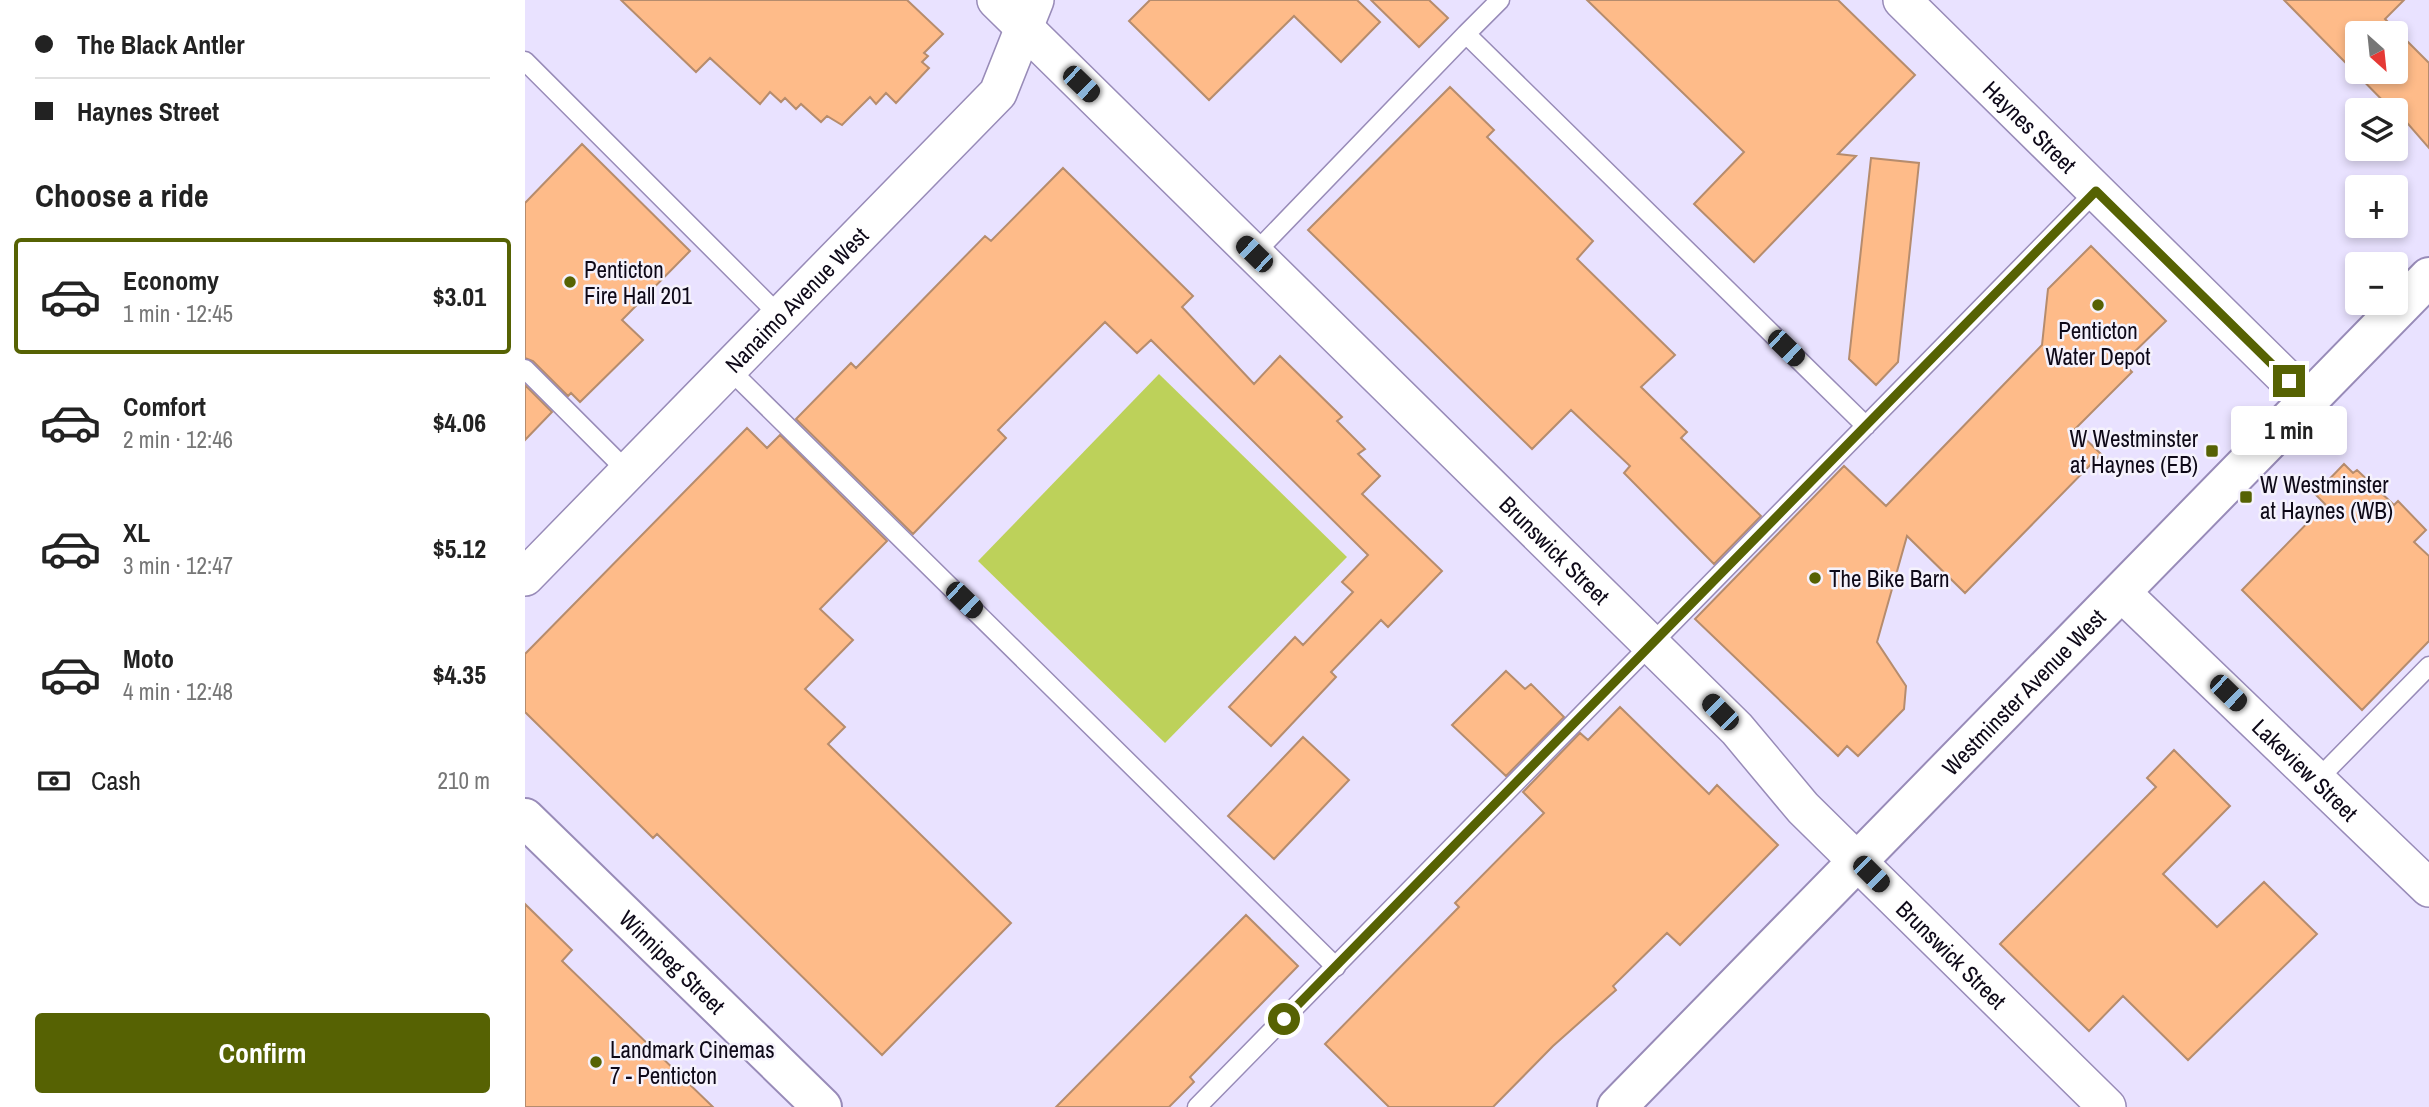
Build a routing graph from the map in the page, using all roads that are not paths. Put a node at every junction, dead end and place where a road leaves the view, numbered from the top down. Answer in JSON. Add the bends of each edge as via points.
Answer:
{"nodes":[{"id":1,"x":996,"y":0,"type":"edge"},
{"id":2,"x":1500,"y":0,"type":"edge"},
{"id":3,"x":1902,"y":0,"type":"edge"},
{"id":4,"x":1029,"y":13,"type":"edge"},
{"id":5,"x":1466,"y":34,"type":"junction"},
{"id":6,"x":525,"y":61,"type":"edge"},
{"id":7,"x":2096,"y":191,"type":"junction"},
{"id":8,"x":1254,"y":254,"type":"junction"},
{"id":9,"x":2429,"y":277,"type":"edge"},
{"id":10,"x":780,"y":316,"type":"junction"},
{"id":11,"x":525,"y":369,"type":"edge"},
{"id":12,"x":729,"y":369,"type":"junction"},
{"id":13,"x":2308,"y":400,"type":"junction"},
{"id":14,"x":1866,"y":426,"type":"junction"},
{"id":15,"x":628,"y":472,"type":"junction"},
{"id":16,"x":525,"y":577,"type":"edge"},
{"id":17,"x":2121,"y":592,"type":"junction"},
{"id":18,"x":1652,"y":646,"type":"junction"},
{"id":19,"x":2429,"y":666,"type":"edge"},
{"id":20,"x":2318,"y":779,"type":"junction"},
{"id":21,"x":525,"y":818,"type":"edge"},
{"id":22,"x":1858,"y":860,"type":"junction"},
{"id":23,"x":2429,"y":888,"type":"edge"},
{"id":24,"x":1335,"y":967,"type":"junction"},
{"id":25,"x":821,"y":1107,"type":"edge"},
{"id":26,"x":1197,"y":1107,"type":"edge"},
{"id":27,"x":1617,"y":1107,"type":"edge"},
{"id":28,"x":2107,"y":1107,"type":"edge"}],
"edges":[{"from":1,"to":4,"type":"street","name":"Brunswick Street"},
{"from":2,"to":5,"type":"lane"},
{"from":3,"to":7,"type":"street","name":"Haynes Street"},
{"from":4,"to":8,"type":"street","name":"Brunswick Street"},
{"from":4,"to":10,"type":"street","name":"Nanaimo Avenue West","via":[[998,93]]},
{"from":5,"to":8,"type":"lane"},
{"from":5,"to":14,"type":"lane"},
{"from":6,"to":10,"type":"lane"},
{"from":7,"to":13,"type":"street","name":"Haynes Street"},
{"from":7,"to":14,"type":"lane"},
{"from":8,"to":18,"type":"street","name":"Brunswick Street"},
{"from":9,"to":13,"type":"main road","name":"Westminster Avenue West"},
{"from":10,"to":12,"type":"street","name":"Nanaimo Avenue West"},
{"from":11,"to":15,"type":"lane"},
{"from":12,"to":15,"type":"street","name":"Nanaimo Avenue West"},
{"from":12,"to":24,"type":"lane"},
{"from":13,"to":17,"type":"main road","name":"Westminster Avenue West"},
{"from":14,"to":18,"type":"lane"},
{"from":15,"to":16,"type":"street","name":"Nanaimo Avenue West"},
{"from":17,"to":20,"type":"street","name":"Lakeview Street"},
{"from":17,"to":22,"type":"main road","name":"Westminster Avenue West"},
{"from":18,"to":22,"type":"street","name":"Brunswick Street","via":[[1737,729],[1803,808]]},
{"from":18,"to":24,"type":"lane"},
{"from":19,"to":20,"type":"lane"},
{"from":20,"to":23,"type":"street","name":"Lakeview Street"},
{"from":21,"to":25,"type":"main road","name":"Winnipeg Street"},
{"from":22,"to":27,"type":"main road","name":"Westminster Avenue West"},
{"from":22,"to":28,"type":"street","name":"Brunswick Street"},
{"from":24,"to":26,"type":"lane"}]}
